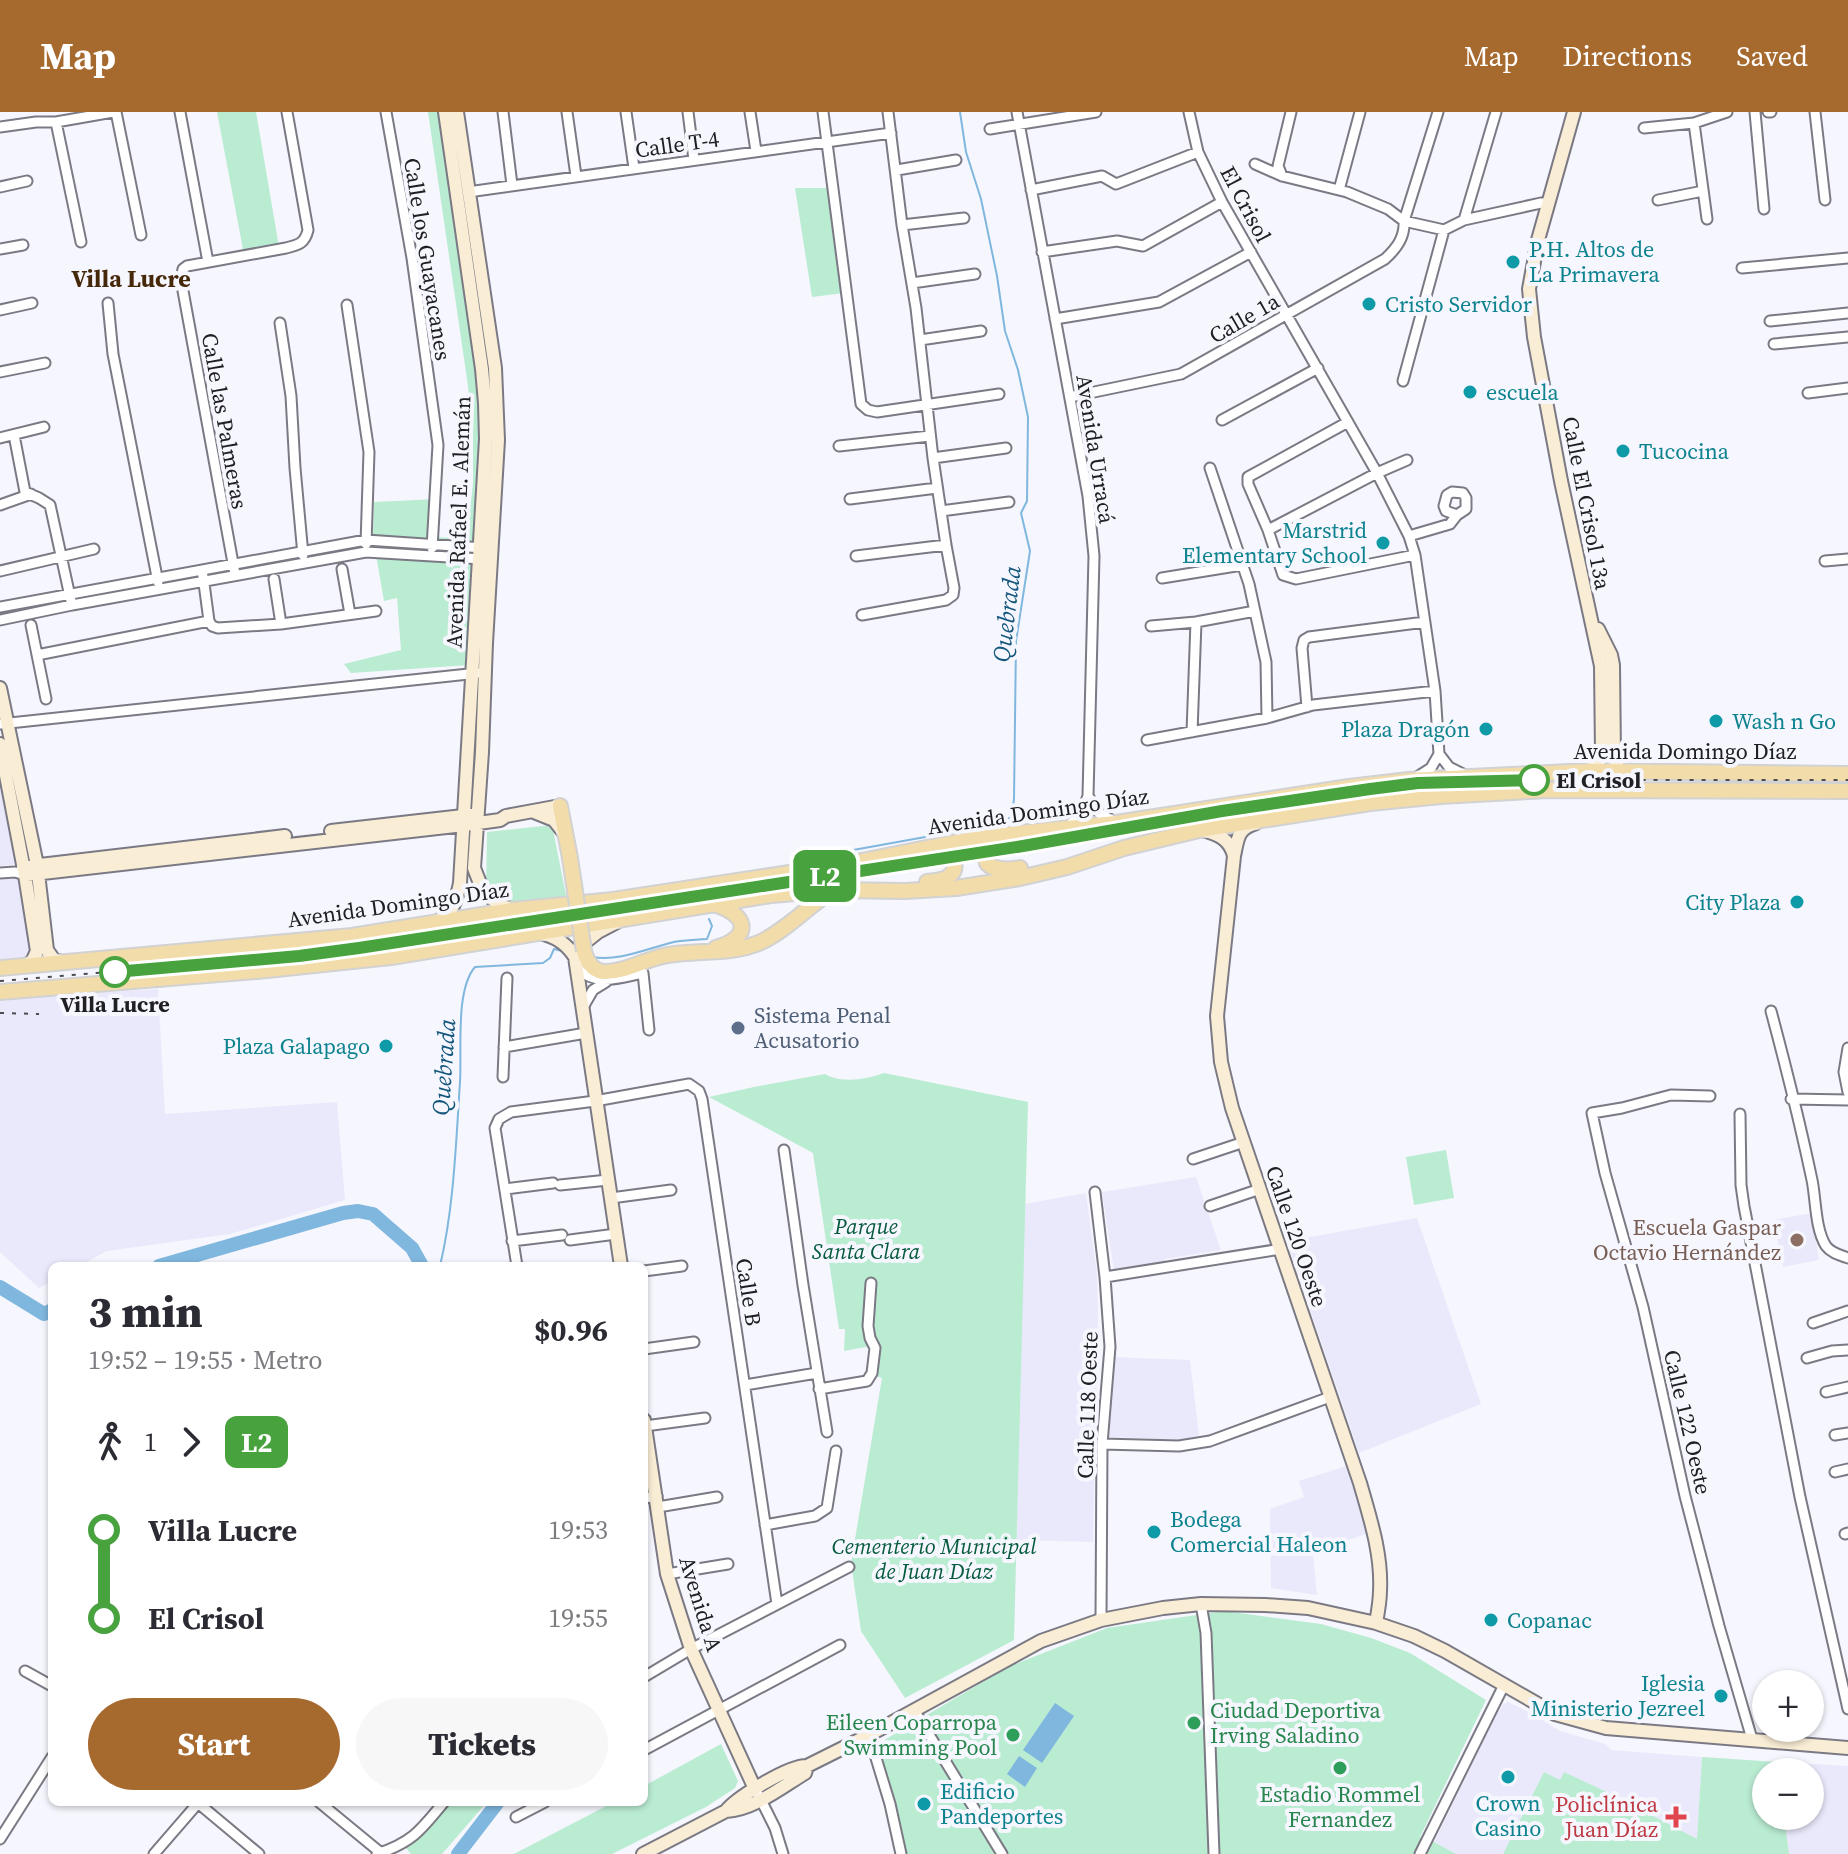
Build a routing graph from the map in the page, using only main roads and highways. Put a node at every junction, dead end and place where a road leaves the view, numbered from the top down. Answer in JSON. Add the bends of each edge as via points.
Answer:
{"nodes":[{"id":1,"x":1848,"y":774,"type":"edge"},
{"id":2,"x":1848,"y":791,"type":"edge"},
{"id":3,"x":560,"y":806,"type":"road end"},
{"id":4,"x":1068,"y":827,"type":"junction"},
{"id":5,"x":1091,"y":860,"type":"junction"},
{"id":6,"x":842,"y":865,"type":"junction"},
{"id":7,"x":831,"y":890,"type":"junction"},
{"id":8,"x":847,"y":890,"type":"junction"},
{"id":9,"x":711,"y":903,"type":"junction"},
{"id":10,"x":700,"y":952,"type":"junction"},
{"id":11,"x":0,"y":968,"type":"edge"},
{"id":12,"x":0,"y":992,"type":"edge"}],
"edges":[{"from":1,"to":4,"type":"main road","name":"Avenida Domingo Díaz","via":[[1589,771],[1409,780]]},
{"from":2,"to":5,"type":"main road","name":"Avenida Domingo Díaz","via":[[1548,790],[1370,803],[1199,830]]},
{"from":3,"to":10,"type":"main road","bridge":true,"via":[[578,958],[602,972]]},
{"from":4,"to":5,"type":"main road","via":[[993,846],[988,862],[1007,871]]},
{"from":4,"to":6,"type":"main road","name":"Avenida Domingo Díaz","via":[[981,837]]},
{"from":5,"to":8,"type":"main road","name":"Avenida Domingo Díaz","via":[[956,888]]},
{"from":6,"to":8,"type":"main road","via":[[935,853],[955,865],[943,880]]},
{"from":6,"to":11,"type":"main road","name":"Avenida Domingo Díaz","via":[[352,936]]},
{"from":7,"to":8,"type":"main road","name":"Avenida Domingo Díaz"},
{"from":7,"to":9,"type":"main road","name":"Avenida Domingo Díaz"},
{"from":7,"to":10,"type":"main road","via":[[765,940],[742,950]]},
{"from":9,"to":10,"type":"main road","via":[[736,914],[741,931],[729,944]]},
{"from":9,"to":12,"type":"main road","name":"Avenida Domingo Díaz","via":[[391,957]]}]}
